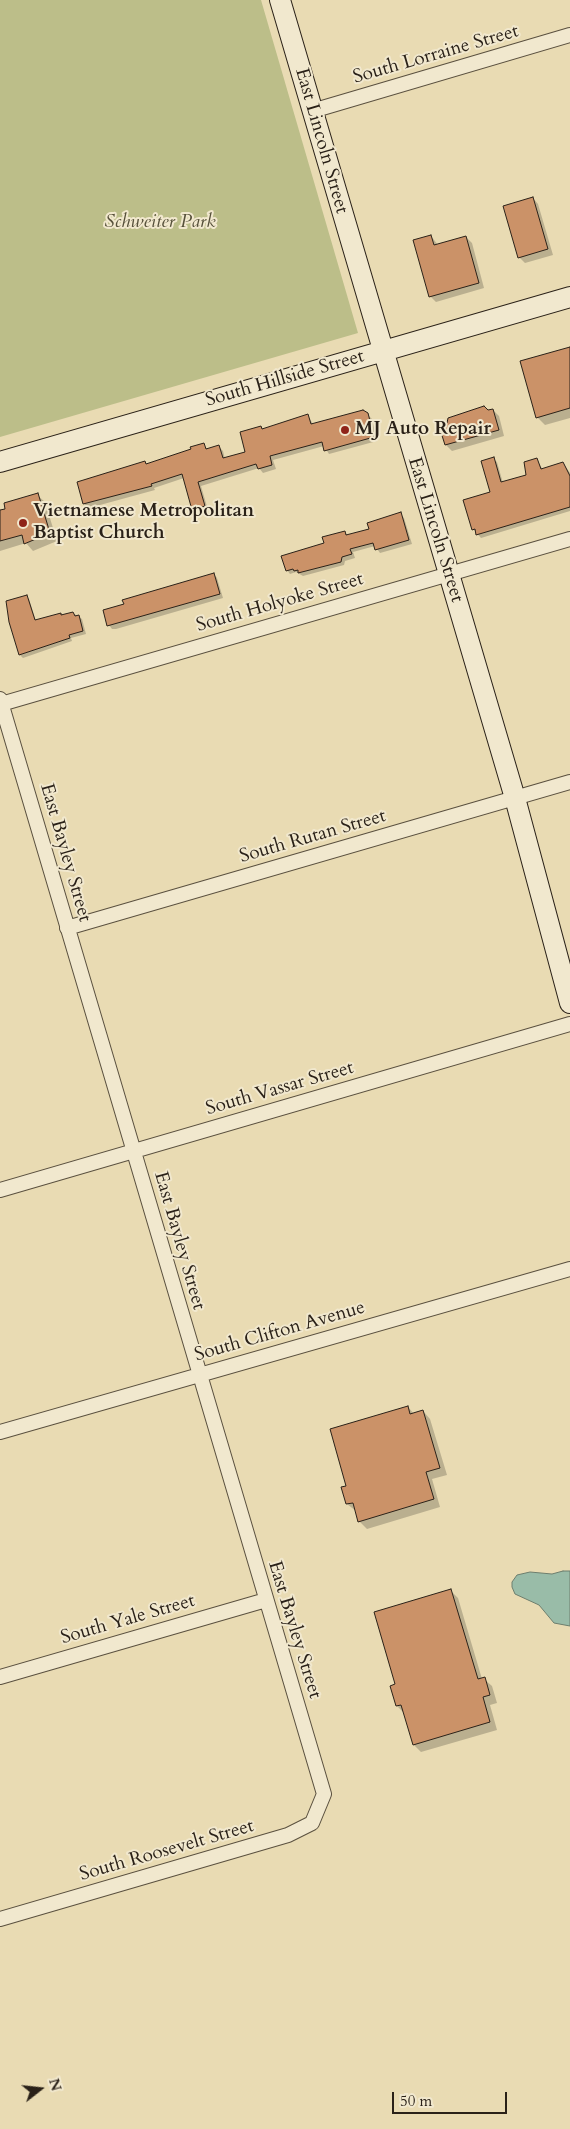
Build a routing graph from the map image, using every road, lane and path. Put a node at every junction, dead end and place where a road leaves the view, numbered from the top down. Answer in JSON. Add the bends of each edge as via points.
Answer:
{"nodes":[{"id":1,"x":280,"y":0,"type":"edge"},
{"id":2,"x":570,"y":35,"type":"edge"},
{"id":3,"x":312,"y":111,"type":"junction"},
{"id":4,"x":570,"y":297,"type":"edge"},
{"id":5,"x":382,"y":351,"type":"junction"},
{"id":6,"x":0,"y":462,"type":"edge"},
{"id":7,"x":570,"y":539,"type":"edge"},
{"id":8,"x":448,"y":573,"type":"junction"},
{"id":9,"x":1,"y":701,"type":"edge"},
{"id":10,"x":570,"y":782,"type":"edge"},
{"id":11,"x":515,"y":798,"type":"junction"},
{"id":12,"x":67,"y":928,"type":"junction"},
{"id":13,"x":570,"y":1003,"type":"edge"},
{"id":14,"x":570,"y":1024,"type":"edge"},
{"id":15,"x":133,"y":1152,"type":"junction"},
{"id":16,"x":0,"y":1190,"type":"edge"},
{"id":17,"x":570,"y":1269,"type":"edge"},
{"id":18,"x":199,"y":1374,"type":"junction"},
{"id":19,"x":0,"y":1432,"type":"edge"},
{"id":20,"x":266,"y":1600,"type":"junction"},
{"id":21,"x":0,"y":1677,"type":"edge"},
{"id":22,"x":324,"y":1794,"type":"joint"},
{"id":23,"x":0,"y":1919,"type":"edge"}],
"edges":[{"from":1,"to":3,"type":"street","name":"East Lincoln Street"},
{"from":2,"to":3,"type":"street","name":"South Lorraine Street"},
{"from":3,"to":5,"type":"street","name":"East Lincoln Street"},
{"from":4,"to":5,"type":"street","name":"South Hillside Street"},
{"from":5,"to":6,"type":"street","name":"South Hillside Street"},
{"from":5,"to":8,"type":"street","name":"East Lincoln Street"},
{"from":7,"to":8,"type":"street","name":"South Holyoke Street"},
{"from":8,"to":9,"type":"street","name":"South Holyoke Street"},
{"from":8,"to":11,"type":"street","name":"East Lincoln Street"},
{"from":9,"to":12,"type":"street","name":"East Bayley Street"},
{"from":10,"to":11,"type":"street","name":"South Rutan Street"},
{"from":11,"to":12,"type":"street","name":"South Rutan Street"},
{"from":11,"to":13,"type":"street","name":"East Lincoln Street"},
{"from":12,"to":15,"type":"street","name":"East Bayley Street"},
{"from":14,"to":15,"type":"street","name":"South Vassar Street"},
{"from":15,"to":16,"type":"street","name":"South Vassar Street"},
{"from":15,"to":18,"type":"street","name":"East Bayley Street"},
{"from":17,"to":18,"type":"street","name":"South Clifton Avenue"},
{"from":18,"to":19,"type":"street","name":"South Clifton Avenue"},
{"from":18,"to":20,"type":"street","name":"East Bayley Street"},
{"from":20,"to":21,"type":"street","name":"South Yale Street"},
{"from":20,"to":22,"type":"street","name":"East Bayley Street"},
{"from":22,"to":23,"type":"street","name":"South Roosevelt Street","via":[[312,1823],[288,1835]]}]}
